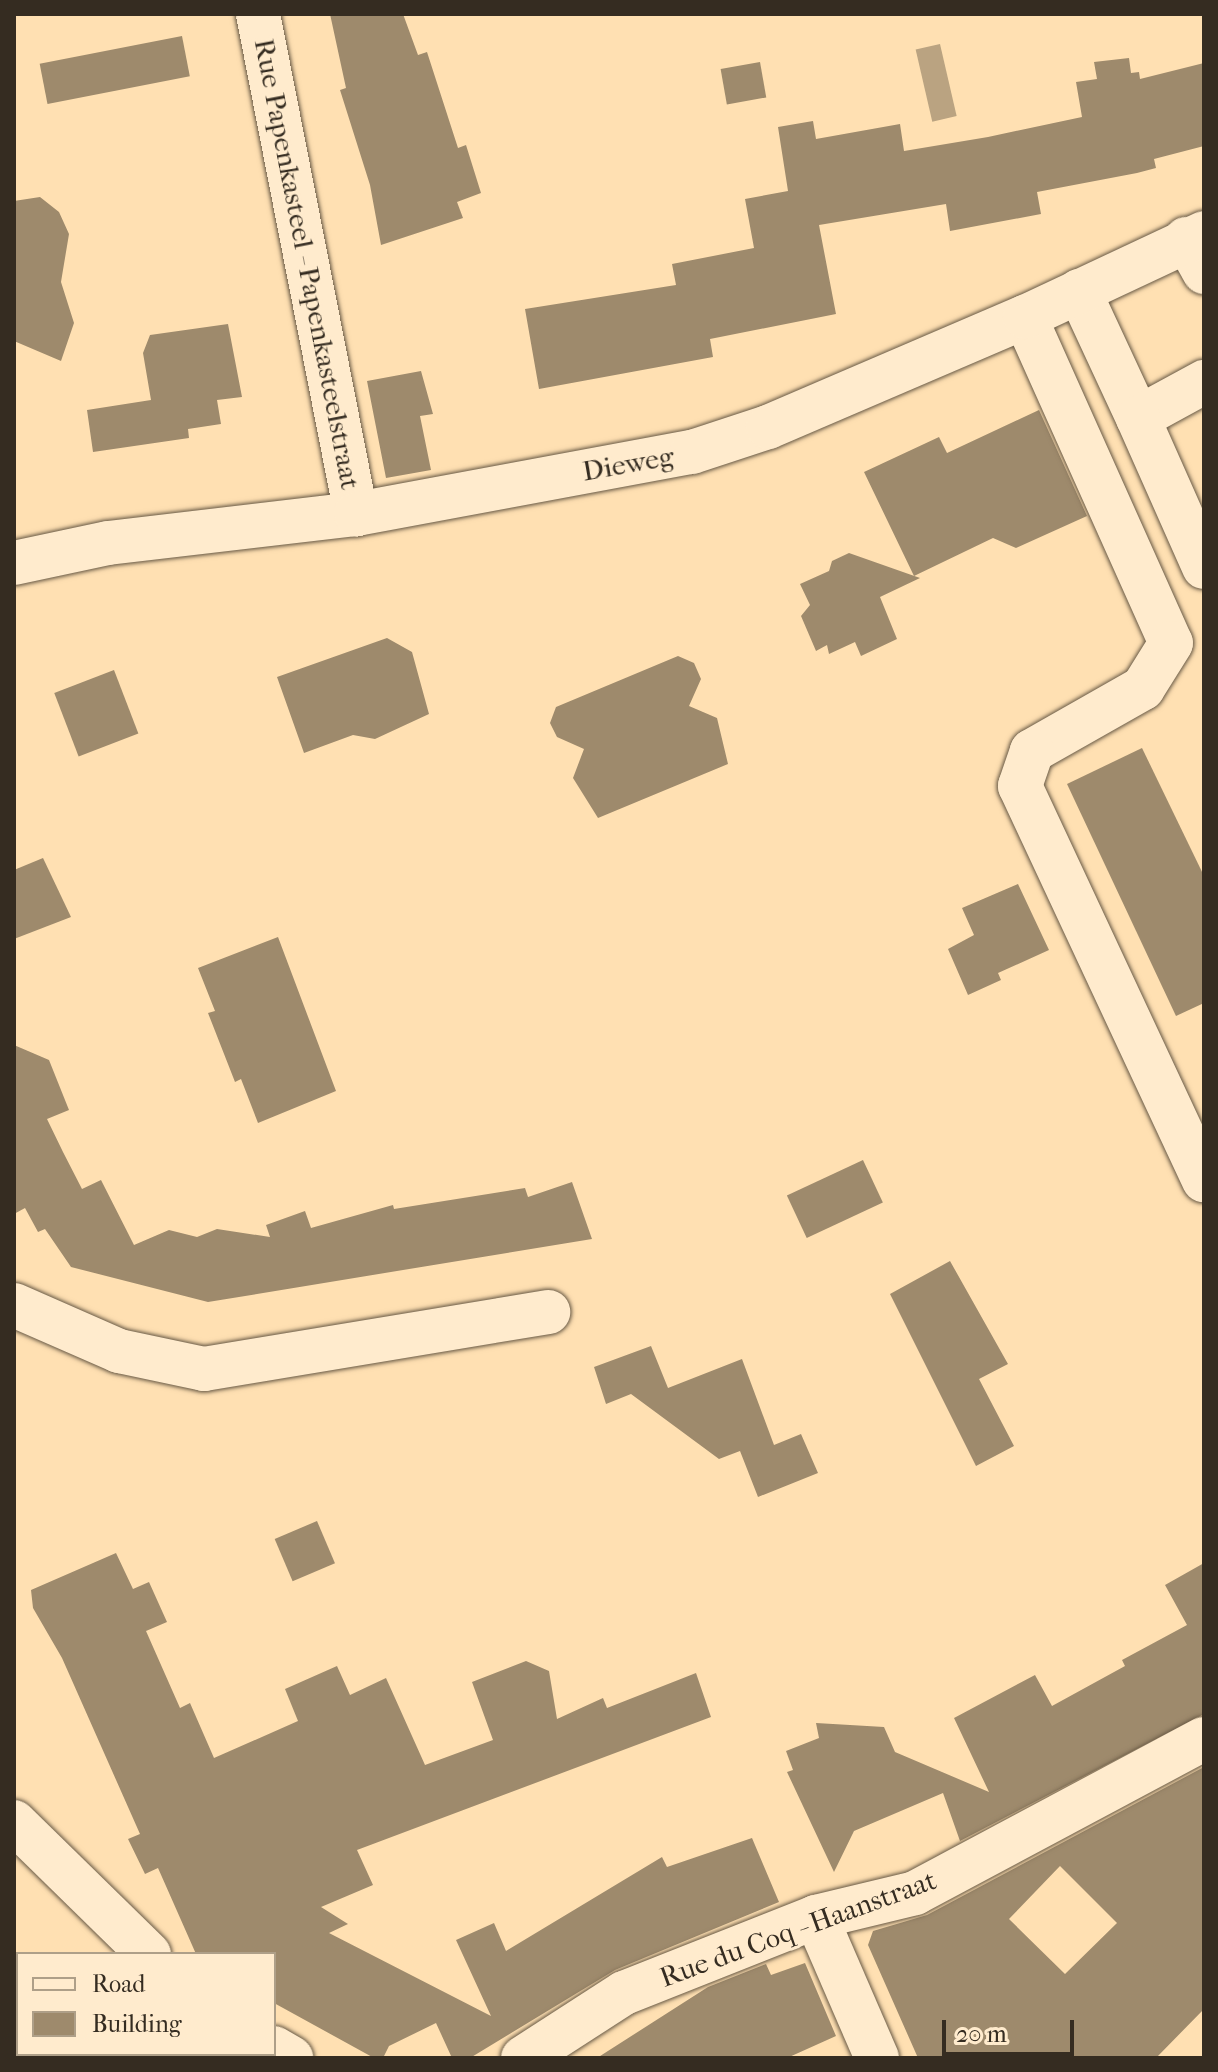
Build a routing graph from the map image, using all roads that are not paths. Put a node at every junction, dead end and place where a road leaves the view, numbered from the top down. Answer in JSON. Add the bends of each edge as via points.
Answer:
{"nodes":[{"id":1,"x":258,"y":14,"type":"edge"},
{"id":2,"x":1198,"y":248,"type":"edge"},
{"id":3,"x":1079,"y":291,"type":"junction"},
{"id":4,"x":1025,"y":317,"type":"junction"},
{"id":5,"x":1204,"y":382,"type":"edge"},
{"id":6,"x":1138,"y":418,"type":"junction"},
{"id":7,"x":356,"y":514,"type":"junction"},
{"id":8,"x":14,"y":563,"type":"edge"},
{"id":9,"x":1204,"y":567,"type":"edge"},
{"id":10,"x":1204,"y":1180,"type":"edge"},
{"id":11,"x":14,"y":1305,"type":"edge"},
{"id":12,"x":548,"y":1312,"type":"dead end"},
{"id":13,"x":1204,"y":1739,"type":"edge"},
{"id":14,"x":14,"y":1822,"type":"edge"},
{"id":15,"x":816,"y":1917,"type":"junction"},
{"id":16,"x":147,"y":1952,"type":"edge"},
{"id":17,"x":523,"y":2058,"type":"edge"},
{"id":18,"x":877,"y":2058,"type":"edge"}],
"edges":[{"from":1,"to":7,"type":"street","name":"Rue Papenkasteel - Papenkasteelstraat"},
{"from":2,"to":3,"type":"street","name":"Dieweg"},
{"from":3,"to":4,"type":"street","name":"Dieweg"},
{"from":3,"to":6,"type":"street"},
{"from":4,"to":7,"type":"street","name":"Dieweg","via":[[768,427],[692,452]]},
{"from":4,"to":10,"type":"street","via":[[1171,643],[1143,688],[1032,751],[1020,786]]},
{"from":5,"to":6,"type":"street"},
{"from":6,"to":9,"type":"street"},
{"from":7,"to":8,"type":"street","name":"Dieweg","via":[[108,543]]},
{"from":11,"to":12,"type":"street","via":[[119,1351],[204,1369]]},
{"from":13,"to":15,"type":"street","name":"Rue du Coq - Haanstraat","via":[[915,1893]]},
{"from":14,"to":16,"type":"street"},
{"from":15,"to":17,"type":"street","name":"Rue du Coq - Haanstraat","via":[[624,1993]]},
{"from":15,"to":18,"type":"street"}]}
